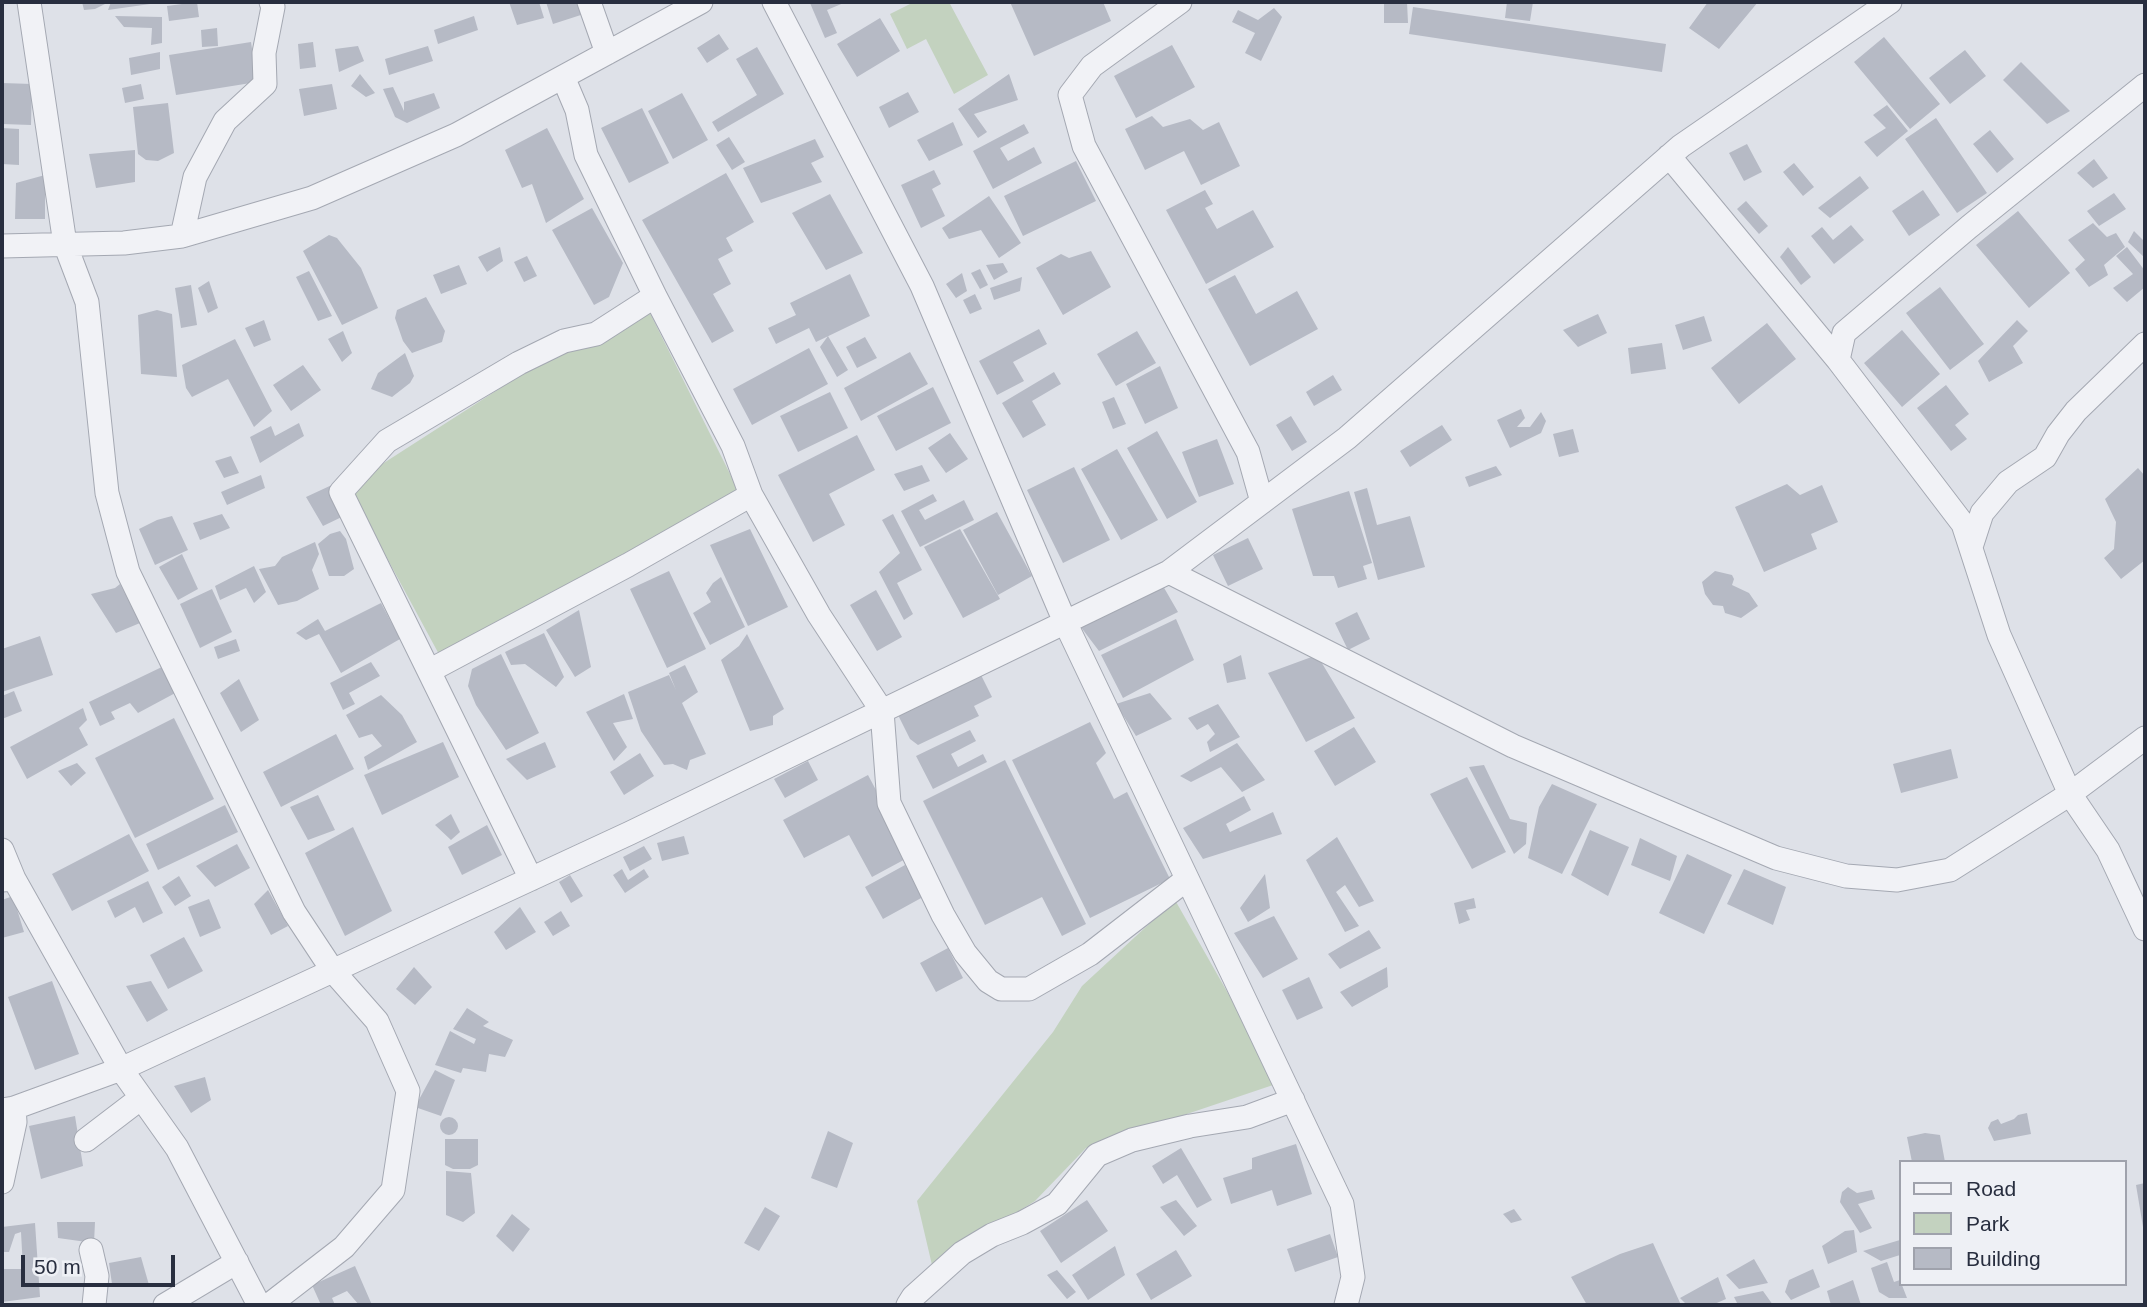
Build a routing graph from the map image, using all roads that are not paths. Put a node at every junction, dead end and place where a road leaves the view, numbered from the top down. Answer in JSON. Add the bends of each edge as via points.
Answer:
{"nodes":[{"id":1,"x":29,"y":2,"type":"edge"},
{"id":2,"x":271,"y":2,"type":"edge"},
{"id":3,"x":589,"y":2,"type":"edge"},
{"id":4,"x":701,"y":2,"type":"edge"},
{"id":5,"x":774,"y":2,"type":"edge"},
{"id":6,"x":1180,"y":2,"type":"edge"},
{"id":7,"x":1890,"y":2,"type":"edge"},
{"id":8,"x":607,"y":53,"type":"junction"},
{"id":9,"x":563,"y":77,"type":"junction"},
{"id":10,"x":2145,"y":85,"type":"edge"},
{"id":11,"x":1669,"y":156,"type":"junction"},
{"id":12,"x":183,"y":236,"type":"junction"},
{"id":13,"x":65,"y":244,"type":"junction"},
{"id":14,"x":2,"y":246,"type":"edge"},
{"id":15,"x":655,"y":296,"type":"junction"},
{"id":16,"x":2145,"y":344,"type":"edge"},
{"id":17,"x":1838,"y":360,"type":"junction"},
{"id":18,"x":751,"y":495,"type":"junction"},
{"id":19,"x":1262,"y":502,"type":"junction"},
{"id":20,"x":1970,"y":547,"type":"junction"},
{"id":21,"x":1170,"y":572,"type":"junction"},
{"id":22,"x":1065,"y":622,"type":"junction"},
{"id":23,"x":429,"y":671,"type":"junction"},
{"id":24,"x":882,"y":711,"type":"junction"},
{"id":25,"x":2145,"y":738,"type":"edge"},
{"id":26,"x":2070,"y":794,"type":"junction"},
{"id":27,"x":2,"y":850,"type":"edge"},
{"id":28,"x":531,"y":878,"type":"junction"},
{"id":29,"x":1187,"y":879,"type":"junction"},
{"id":30,"x":8,"y":880,"type":"edge"},
{"id":31,"x":2145,"y":929,"type":"edge"},
{"id":32,"x":333,"y":971,"type":"junction"},
{"id":33,"x":121,"y":1069,"type":"junction"},
{"id":34,"x":141,"y":1098,"type":"junction"},
{"id":35,"x":1293,"y":1100,"type":"junction"},
{"id":36,"x":8,"y":1109,"type":"edge"},
{"id":37,"x":86,"y":1140,"type":"dead end"},
{"id":38,"x":2,"y":1182,"type":"edge"},
{"id":39,"x":91,"y":1250,"type":"dead end"},
{"id":40,"x":236,"y":1262,"type":"junction"},
{"id":41,"x":94,"y":1305,"type":"edge"},
{"id":42,"x":165,"y":1305,"type":"edge"},
{"id":43,"x":259,"y":1305,"type":"edge"},
{"id":44,"x":269,"y":1305,"type":"edge"},
{"id":45,"x":908,"y":1305,"type":"edge"},
{"id":46,"x":1346,"y":1305,"type":"edge"}],
"edges":[{"from":1,"to":13,"type":"street"},
{"from":2,"to":12,"type":"street","via":[[265,84],[225,121],[195,177]]},
{"from":3,"to":8,"type":"street"},
{"from":4,"to":8,"type":"street"},
{"from":5,"to":22,"type":"street","via":[[922,286]]},
{"from":6,"to":19,"type":"street","via":[[1092,66],[1070,95],[1084,146],[1248,453]]},
{"from":7,"to":11,"type":"street"},
{"from":8,"to":9,"type":"street"},
{"from":9,"to":12,"type":"street","via":[[456,135],[312,198]]},
{"from":9,"to":15,"type":"street","via":[[577,110],[586,155]]},
{"from":10,"to":17,"type":"street","via":[[1844,333]]},
{"from":11,"to":17,"type":"street"},
{"from":11,"to":19,"type":"street","via":[[1346,438]]},
{"from":12,"to":13,"type":"street"},
{"from":13,"to":14,"type":"street"},
{"from":13,"to":32,"type":"street","via":[[87,302],[107,493],[128,572],[294,912]]},
{"from":15,"to":18,"type":"street","via":[[733,446]]},
{"from":15,"to":23,"type":"street","via":[[596,334],[564,341],[519,363],[387,441],[341,492]]},
{"from":16,"to":20,"type":"street","via":[[2076,411],[2045,457],[2008,482],[1982,513]]},
{"from":17,"to":20,"type":"street","via":[[1963,524]]},
{"from":18,"to":23,"type":"street"},
{"from":18,"to":24,"type":"street","via":[[819,615]]},
{"from":19,"to":21,"type":"street"},
{"from":20,"to":26,"type":"street","via":[[1999,635]]},
{"from":21,"to":22,"type":"street"},
{"from":21,"to":26,"type":"street","via":[[1513,746],[1776,858],[1846,876],[1897,880],[1950,870]]},
{"from":22,"to":24,"type":"street"},
{"from":22,"to":29,"type":"street"},
{"from":23,"to":28,"type":"street"},
{"from":24,"to":28,"type":"street"},
{"from":24,"to":29,"type":"street","via":[[889,803],[965,953],[988,981],[1001,989],[1029,989],[1090,954]]},
{"from":25,"to":26,"type":"street"},
{"from":26,"to":31,"type":"street","via":[[2108,850]]},
{"from":27,"to":30,"type":"street"},
{"from":28,"to":32,"type":"street"},
{"from":29,"to":35,"type":"street"},
{"from":30,"to":33,"type":"street"},
{"from":32,"to":33,"type":"street"},
{"from":32,"to":44,"type":"street","via":[[377,1021],[408,1091],[393,1190],[344,1247]]},
{"from":33,"to":34,"type":"street"},
{"from":33,"to":36,"type":"street"},
{"from":34,"to":37,"type":"street"},
{"from":34,"to":40,"type":"street","via":[[177,1148]]},
{"from":35,"to":45,"type":"street","via":[[1247,1116],[1132,1140],[1097,1155],[1057,1204],[962,1253]]},
{"from":35,"to":46,"type":"street","via":[[1342,1204],[1353,1277]]},
{"from":36,"to":38,"type":"street","via":[[15,1122]]},
{"from":39,"to":41,"type":"street","via":[[97,1276]]},
{"from":40,"to":42,"type":"street"},
{"from":40,"to":43,"type":"street"}]}
